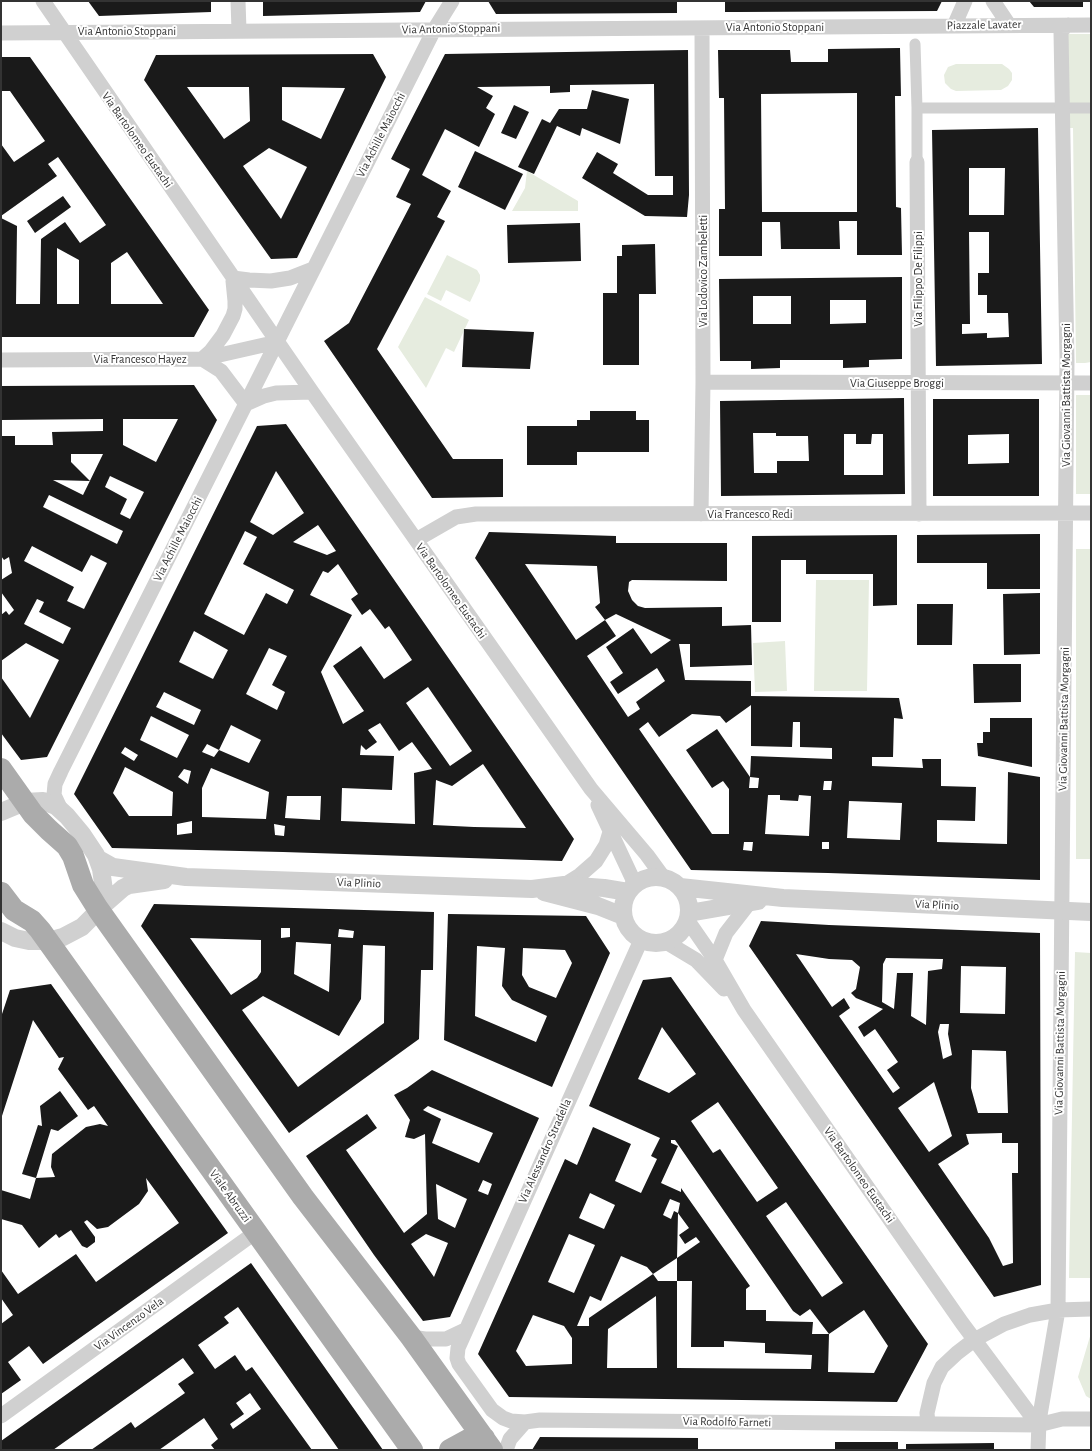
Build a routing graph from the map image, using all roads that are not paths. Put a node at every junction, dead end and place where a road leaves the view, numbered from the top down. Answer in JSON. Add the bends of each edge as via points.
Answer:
{"nodes":[{"id":1,"x":42,"y":1,"type":"edge"},
{"id":2,"x":238,"y":1,"type":"edge"},
{"id":3,"x":452,"y":1,"type":"edge"},
{"id":4,"x":965,"y":1,"type":"edge"},
{"id":5,"x":993,"y":1,"type":"edge"},
{"id":6,"x":1009,"y":25,"type":"junction"},
{"id":7,"x":1068,"y":25,"type":"junction"},
{"id":8,"x":1091,"y":25,"type":"edge"},
{"id":9,"x":900,"y":26,"type":"joint"},
{"id":10,"x":954,"y":26,"type":"junction"},
{"id":11,"x":702,"y":28,"type":"junction"},
{"id":12,"x":239,"y":30,"type":"junction"},
{"id":13,"x":434,"y":30,"type":"junction"},
{"id":14,"x":62,"y":31,"type":"junction"},
{"id":15,"x":1,"y":33,"type":"edge"},
{"id":16,"x":915,"y":44,"type":"dead end"},
{"id":17,"x":917,"y":108,"type":"junction"},
{"id":18,"x":1063,"y":108,"type":"junction"},
{"id":19,"x":1091,"y":108,"type":"edge"},
{"id":20,"x":917,"y":162,"type":"joint"},
{"id":21,"x":313,"y":270,"type":"junction"},
{"id":22,"x":233,"y":278,"type":"junction"},
{"id":23,"x":277,"y":342,"type":"junction"},
{"id":24,"x":202,"y":359,"type":"junction"},
{"id":25,"x":1,"y":360,"type":"edge"},
{"id":26,"x":703,"y":382,"type":"junction"},
{"id":27,"x":918,"y":382,"type":"junction"},
{"id":28,"x":1066,"y":383,"type":"junction"},
{"id":29,"x":1091,"y":383,"type":"edge"},
{"id":30,"x":312,"y":392,"type":"junction"},
{"id":31,"x":246,"y":404,"type":"junction"},
{"id":32,"x":1066,"y":513,"type":"junction"},
{"id":33,"x":1091,"y":513,"type":"edge"},
{"id":34,"x":701,"y":514,"type":"junction"},
{"id":35,"x":920,"y":514,"type":"junction"},
{"id":36,"x":416,"y":540,"type":"junction"},
{"id":37,"x":1,"y":769,"type":"edge"},
{"id":38,"x":591,"y":789,"type":"junction"},
{"id":39,"x":25,"y":802,"type":"junction"},
{"id":40,"x":61,"y":810,"type":"junction"},
{"id":41,"x":1,"y":812,"type":"edge"},
{"id":42,"x":610,"y":832,"type":"junction"},
{"id":43,"x":97,"y":858,"type":"junction"},
{"id":44,"x":186,"y":877,"type":"junction"},
{"id":45,"x":663,"y":877,"type":"junction"},
{"id":46,"x":564,"y":885,"type":"junction"},
{"id":47,"x":680,"y":887,"type":"junction"},
{"id":48,"x":631,"y":888,"type":"junction"},
{"id":49,"x":532,"y":889,"type":"junction"},
{"id":50,"x":1,"y":893,"type":"edge"},
{"id":51,"x":782,"y":898,"type":"junction"},
{"id":52,"x":750,"y":902,"type":"junction"},
{"id":53,"x":98,"y":909,"type":"junction"},
{"id":54,"x":1062,"y":911,"type":"junction"},
{"id":55,"x":1091,"y":912,"type":"edge"},
{"id":56,"x":623,"y":916,"type":"junction"},
{"id":57,"x":688,"y":917,"type":"junction"},
{"id":58,"x":1,"y":931,"type":"edge"},
{"id":59,"x":641,"y":940,"type":"junction"},
{"id":60,"x":48,"y":941,"type":"junction"},
{"id":61,"x":666,"y":942,"type":"junction"},
{"id":62,"x":715,"y":960,"type":"junction"},
{"id":63,"x":744,"y":1010,"type":"junction"},
{"id":64,"x":256,"y":1232,"type":"junction"},
{"id":65,"x":1091,"y":1309,"type":"edge"},
{"id":66,"x":1058,"y":1310,"type":"junction"},
{"id":67,"x":465,"y":1330,"type":"junction"},
{"id":68,"x":411,"y":1337,"type":"junction"},
{"id":69,"x":974,"y":1340,"type":"junction"},
{"id":70,"x":1,"y":1416,"type":"edge"},
{"id":71,"x":503,"y":1418,"type":"joint"},
{"id":72,"x":1091,"y":1419,"type":"edge"},
{"id":73,"x":525,"y":1422,"type":"junction"},
{"id":74,"x":928,"y":1424,"type":"junction"},
{"id":75,"x":1038,"y":1425,"type":"junction"},
{"id":76,"x":488,"y":1444,"type":"edge"},
{"id":77,"x":412,"y":1450,"type":"edge"},
{"id":78,"x":450,"y":1450,"type":"edge"},
{"id":79,"x":506,"y":1450,"type":"edge"},
{"id":80,"x":1038,"y":1450,"type":"edge"}],
"edges":[{"from":1,"to":14,"type":"street","name":"Via Bartolomeo Eustachi"},
{"from":2,"to":12,"type":"street"},
{"from":3,"to":13,"type":"street","name":"Via Achille Maiocchi"},
{"from":4,"to":10,"type":"street"},
{"from":5,"to":6,"type":"street"},
{"from":6,"to":7,"type":"street","name":"Piazzale Lavater"},
{"from":6,"to":10,"type":"street","name":"Piazzale Lavater"},
{"from":7,"to":8,"type":"street","name":"Piazzale Lavater"},
{"from":7,"to":18,"type":"street","via":[[1061,32]]},
{"from":9,"to":10,"type":"street","name":"Piazzale Lavater"},
{"from":9,"to":11,"type":"street","name":"Via Antonio Stoppani"},
{"from":11,"to":13,"type":"street","name":"Via Antonio Stoppani"},
{"from":11,"to":26,"type":"street","name":"Via Lodovico Zambeletti"},
{"from":12,"to":13,"type":"street","name":"Via Antonio Stoppani"},
{"from":12,"to":14,"type":"street","name":"Via Antonio Stoppani"},
{"from":13,"to":21,"type":"street","name":"Via Achille Maiocchi"},
{"from":14,"to":15,"type":"street","name":"Via Antonio Stoppani"},
{"from":14,"to":22,"type":"street","name":"Via Bartolomeo Eustachi"},
{"from":16,"to":17,"type":"street","name":"Via Filippo De Filippi"},
{"from":17,"to":18,"type":"street"},
{"from":17,"to":20,"type":"street","name":"Via Filippo De Filippi"},
{"from":18,"to":19,"type":"street"},
{"from":18,"to":28,"type":"street","name":"Via Giovanni Battista Morgagni"},
{"from":20,"to":27,"type":"street","name":"Via Filippo De Filippi"},
{"from":21,"to":22,"type":"street","via":[[290,278],[270,281]]},
{"from":21,"to":23,"type":"street","name":"Via Achille Maiocchi"},
{"from":22,"to":23,"type":"street","name":"Via Bartolomeo Eustachi"},
{"from":22,"to":24,"type":"street","name":"Via Bartolomeo Eustachi","via":[[233,316],[214,348]]},
{"from":23,"to":24,"type":"street","name":"Via Francesco Hayez"},
{"from":23,"to":30,"type":"street","name":"Via Bartolomeo Eustachi"},
{"from":23,"to":31,"type":"street","name":"Via Achille Maiocchi"},
{"from":24,"to":25,"type":"street","name":"Via Francesco Hayez"},
{"from":24,"to":31,"type":"street","via":[[221,371]]},
{"from":26,"to":27,"type":"street","name":"Via Giuseppe Broggi"},
{"from":26,"to":34,"type":"street","name":"Via Lodovico Zambeletti"},
{"from":27,"to":28,"type":"street","name":"Via Giuseppe Broggi"},
{"from":27,"to":35,"type":"street","name":"Via Filippo De Filippi"},
{"from":28,"to":29,"type":"street","name":"Via Giuseppe Broggi"},
{"from":28,"to":32,"type":"street","name":"Via Giovanni Battista Morgagni"},
{"from":30,"to":31,"type":"street","via":[[276,393]]},
{"from":30,"to":36,"type":"street","name":"Via Bartolomeo Eustachi"},
{"from":31,"to":40,"type":"street","name":"Via Achille Maiocchi","via":[[55,784],[54,795]]},
{"from":32,"to":33,"type":"street","name":"Via Francesco Redi"},
{"from":32,"to":35,"type":"street","name":"Via Francesco Redi"},
{"from":32,"to":54,"type":"street","name":"Via Giovanni Battista Morgagni"},
{"from":34,"to":35,"type":"street","name":"Via Francesco Redi"},
{"from":34,"to":36,"type":"street","name":"Via Francesco Redi","via":[[476,514],[456,517]]},
{"from":36,"to":38,"type":"street","name":"Via Bartolomeo Eustachi"},
{"from":37,"to":39,"type":"main road"},
{"from":38,"to":42,"type":"street","name":"Via Bartolomeo Eustachi"},
{"from":38,"to":45,"type":"street","name":"Via Bartolomeo Eustachi"},
{"from":39,"to":40,"type":"street","via":[[43,801]]},
{"from":39,"to":41,"type":"street"},
{"from":39,"to":53,"type":"main road","via":[[41,823],[67,846],[83,885]]},
{"from":40,"to":43,"type":"street","via":[[82,834]]},
{"from":42,"to":46,"type":"street","via":[[606,845],[596,861]]},
{"from":42,"to":48,"type":"street","name":"Via Bartolomeo Eustachi"},
{"from":43,"to":44,"type":"street","name":"Via Plinio","via":[[112,867]]},
{"from":43,"to":53,"type":"street","via":[[104,890]]},
{"from":44,"to":49,"type":"street","name":"Via Plinio"},
{"from":44,"to":53,"type":"street","name":"Via Plinio","via":[[129,885]]},
{"from":45,"to":47,"type":"street","name":"Via Bartolomeo Eustachi"},
{"from":45,"to":48,"type":"street","via":[[642,880]]},
{"from":46,"to":48,"type":"street","name":"Via Plinio"},
{"from":46,"to":49,"type":"street","name":"Via Plinio"},
{"from":47,"to":51,"type":"street","name":"Via Plinio"},
{"from":47,"to":57,"type":"street","name":"Via Bartolomeo Eustachi","via":[[688,900]]},
{"from":48,"to":56,"type":"street","via":[[623,904]]},
{"from":49,"to":56,"type":"street","name":"Via Plinio","via":[[598,906]]},
{"from":50,"to":60,"type":"main road","name":"Viale Abruzzi","via":[[14,910],[36,926]]},
{"from":51,"to":52,"type":"street","name":"Via Plinio"},
{"from":51,"to":54,"type":"street","name":"Via Plinio"},
{"from":52,"to":57,"type":"street","name":"Via Plinio"},
{"from":52,"to":62,"type":"street","via":[[726,933]]},
{"from":53,"to":60,"type":"street","via":[[77,930]]},
{"from":53,"to":68,"type":"main road","via":[[304,1197]]},
{"from":54,"to":55,"type":"street","name":"Via Plinio"},
{"from":54,"to":66,"type":"street","name":"Via Giovanni Battista Morgagni"},
{"from":56,"to":59,"type":"street","via":[[628,930]]},
{"from":57,"to":61,"type":"street","via":[[682,932]]},
{"from":57,"to":62,"type":"street","name":"Via Bartolomeo Eustachi"},
{"from":58,"to":60,"type":"street","via":[[23,940]]},
{"from":59,"to":61,"type":"street","via":[[653,944]]},
{"from":59,"to":67,"type":"street","name":"Via Alessandro Stradella"},
{"from":60,"to":64,"type":"main road","name":"Viale Abruzzi"},
{"from":61,"to":63,"type":"street","name":"Via Bartolomeo Eustachi","via":[[696,960]]},
{"from":62,"to":63,"type":"street","name":"Via Bartolomeo Eustachi"},
{"from":63,"to":69,"type":"street","name":"Via Bartolomeo Eustachi"},
{"from":64,"to":70,"type":"street","name":"Via Vincenzo Vela"},
{"from":64,"to":77,"type":"main road","name":"Viale Abruzzi"},
{"from":65,"to":66,"type":"street"},
{"from":66,"to":69,"type":"street","via":[[1030,1315],[1004,1324]]},
{"from":66,"to":75,"type":"street","name":"Via Giovanni Battista Morgagni"},
{"from":67,"to":68,"type":"street","via":[[446,1339]]},
{"from":67,"to":71,"type":"street","name":"Via Alessandro Stradella","via":[[458,1348],[459,1364],[492,1410]]},
{"from":68,"to":76,"type":"main road"},
{"from":69,"to":74,"type":"street","via":[[939,1372],[927,1413]]},
{"from":69,"to":75,"type":"street","name":"Via Bartolomeo Eustachi"},
{"from":71,"to":73,"type":"street","name":"Via Rodolfo Farneti"},
{"from":72,"to":75,"type":"street","name":"Via Rodolfo Farneti","via":[[1062,1419]]},
{"from":73,"to":74,"type":"street","name":"Via Rodolfo Farneti","via":[[540,1420]]},
{"from":73,"to":79,"type":"street","via":[[510,1440]]},
{"from":74,"to":75,"type":"street","name":"Via Rodolfo Farneti"},
{"from":75,"to":80,"type":"street","name":"Via Giovanni Battista Morgagni"},
{"from":76,"to":78,"type":"main road","via":[[472,1438]]}]}
